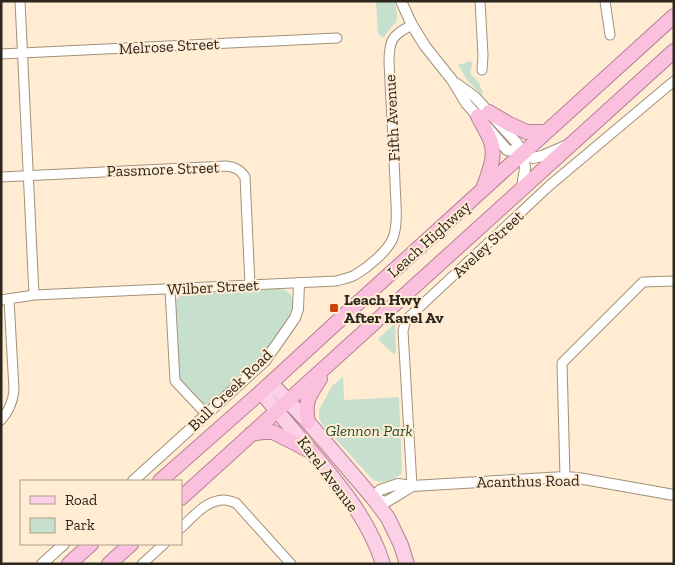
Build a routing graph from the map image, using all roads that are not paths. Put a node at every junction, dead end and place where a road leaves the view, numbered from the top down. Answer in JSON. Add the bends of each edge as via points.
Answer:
{"nodes":[{"id":1,"x":20,"y":1,"type":"edge"},
{"id":2,"x":401,"y":1,"type":"edge"},
{"id":3,"x":480,"y":1,"type":"edge"},
{"id":4,"x":605,"y":1,"type":"edge"},
{"id":5,"x":674,"y":16,"type":"edge"},
{"id":6,"x":412,"y":25,"type":"junction"},
{"id":7,"x":610,"y":35,"type":"dead end"},
{"id":8,"x":337,"y":38,"type":"dead end"},
{"id":9,"x":674,"y":51,"type":"edge"},
{"id":10,"x":22,"y":53,"type":"junction"},
{"id":11,"x":1,"y":54,"type":"edge"},
{"id":12,"x":482,"y":70,"type":"dead end"},
{"id":13,"x":673,"y":83,"type":"edge"},
{"id":14,"x":483,"y":114,"type":"junction"},
{"id":15,"x":545,"y":132,"type":"junction"},
{"id":16,"x":570,"y":144,"type":"junction"},
{"id":17,"x":523,"y":153,"type":"junction"},
{"id":18,"x":28,"y":175,"type":"junction"},
{"id":19,"x":1,"y":176,"type":"edge"},
{"id":20,"x":522,"y":188,"type":"junction"},
{"id":21,"x":483,"y":189,"type":"junction"},
{"id":22,"x":396,"y":222,"type":"joint"},
{"id":23,"x":674,"y":281,"type":"edge"},
{"id":24,"x":299,"y":283,"type":"junction"},
{"id":25,"x":250,"y":286,"type":"junction"},
{"id":26,"x":170,"y":289,"type":"junction"},
{"id":27,"x":34,"y":296,"type":"junction"},
{"id":28,"x":5,"y":299,"type":"edge"},
{"id":29,"x":329,"y":366,"type":"junction"},
{"id":30,"x":266,"y":387,"type":"junction"},
{"id":31,"x":288,"y":401,"type":"junction"},
{"id":32,"x":277,"y":410,"type":"junction"},
{"id":33,"x":207,"y":415,"type":"junction"},
{"id":34,"x":1,"y":420,"type":"edge"},
{"id":35,"x":308,"y":422,"type":"junction"},
{"id":36,"x":251,"y":434,"type":"junction"},
{"id":37,"x":312,"y":452,"type":"junction"},
{"id":38,"x":565,"y":477,"type":"junction"},
{"id":39,"x":134,"y":480,"type":"edge"},
{"id":40,"x":161,"y":480,"type":"edge"},
{"id":41,"x":412,"y":486,"type":"junction"},
{"id":42,"x":345,"y":492,"type":"junction"},
{"id":43,"x":674,"y":495,"type":"edge"},
{"id":44,"x":182,"y":497,"type":"edge"},
{"id":45,"x":374,"y":498,"type":"junction"},
{"id":46,"x":366,"y":526,"type":"junction"},
{"id":47,"x":182,"y":527,"type":"edge"},
{"id":48,"x":63,"y":545,"type":"edge"},
{"id":49,"x":90,"y":545,"type":"edge"},
{"id":50,"x":130,"y":545,"type":"edge"},
{"id":51,"x":163,"y":545,"type":"edge"},
{"id":52,"x":42,"y":564,"type":"edge"},
{"id":53,"x":69,"y":564,"type":"edge"},
{"id":54,"x":109,"y":564,"type":"edge"},
{"id":55,"x":142,"y":564,"type":"edge"},
{"id":56,"x":291,"y":564,"type":"edge"},
{"id":57,"x":382,"y":564,"type":"edge"},
{"id":58,"x":408,"y":564,"type":"edge"}],
"edges":[{"from":1,"to":10,"type":"street"},
{"from":2,"to":6,"type":"street"},
{"from":3,"to":12,"type":"street"},
{"from":4,"to":7,"type":"street"},
{"from":5,"to":15,"type":"highway","name":"Leach Highway"},
{"from":6,"to":14,"type":"street","via":[[452,80],[475,97]]},
{"from":6,"to":22,"type":"street","name":"Fifth Avenue","via":[[394,37],[389,47]]},
{"from":8,"to":10,"type":"street","name":"Melrose Street"},
{"from":9,"to":16,"type":"highway","name":"Leach Highway"},
{"from":10,"to":11,"type":"street","name":"Melrose Street"},
{"from":10,"to":18,"type":"street"},
{"from":13,"to":41,"type":"street","name":"Aveley Street","via":[[549,186],[405,323]]},
{"from":14,"to":15,"type":"highway","via":[[527,132]]},
{"from":14,"to":17,"type":"street","via":[[516,142]]},
{"from":14,"to":21,"type":"highway","via":[[492,143],[492,158]]},
{"from":15,"to":17,"type":"highway","name":"Leach Highway"},
{"from":16,"to":17,"type":"street","via":[[533,158]]},
{"from":16,"to":20,"type":"highway","name":"Leach Highway"},
{"from":17,"to":20,"type":"street"},
{"from":17,"to":21,"type":"highway","name":"Leach Highway"},
{"from":18,"to":19,"type":"street","name":"Passmore Street"},
{"from":18,"to":25,"type":"street","name":"Passmore Street","via":[[234,167],[244,176]]},
{"from":18,"to":27,"type":"street"},
{"from":20,"to":29,"type":"highway","name":"Leach Highway"},
{"from":21,"to":30,"type":"highway","name":"Leach Highway"},
{"from":22,"to":24,"type":"street","name":"Wilber Street","via":[[388,247],[357,274],[336,281]]},
{"from":23,"to":38,"type":"street","via":[[643,282],[562,363]]},
{"from":24,"to":25,"type":"street","name":"Wilber Street"},
{"from":24,"to":33,"type":"street","name":"Bull Creek Road","via":[[295,318],[265,362]]},
{"from":25,"to":26,"type":"street","name":"Wilber Street"},
{"from":26,"to":27,"type":"street","name":"Wilber Street"},
{"from":26,"to":33,"type":"street","via":[[175,381]]},
{"from":27,"to":28,"type":"street","name":"Wilber Street"},
{"from":28,"to":34,"type":"street","via":[[14,390],[13,401]]},
{"from":29,"to":31,"type":"highway","name":"Leach Highway"},
{"from":29,"to":35,"type":"highway","via":[[308,399],[305,410]]},
{"from":30,"to":31,"type":"main road","name":"Karel Avenue"},
{"from":30,"to":32,"type":"main road","name":"Karel Avenue"},
{"from":30,"to":40,"type":"highway","name":"Leach Highway"},
{"from":31,"to":32,"type":"highway","name":"Leach Highway"},
{"from":31,"to":35,"type":"main road","name":"Karel Avenue"},
{"from":32,"to":36,"type":"highway","name":"Leach Highway"},
{"from":32,"to":37,"type":"main road","name":"Karel Avenue"},
{"from":33,"to":39,"type":"street","name":"Bull Creek Road"},
{"from":35,"to":45,"type":"main road","name":"Karel Avenue"},
{"from":36,"to":37,"type":"highway","via":[[273,432]]},
{"from":36,"to":44,"type":"highway","name":"Leach Highway"},
{"from":37,"to":42,"type":"main road","name":"Karel Avenue"},
{"from":38,"to":41,"type":"street","name":"Acanthus Road"},
{"from":38,"to":43,"type":"street","name":"Acanthus Road"},
{"from":41,"to":45,"type":"street","name":"Acanthus Road","via":[[386,502]]},
{"from":42,"to":45,"type":"main road"},
{"from":42,"to":46,"type":"main road","name":"Karel Avenue"},
{"from":45,"to":46,"type":"main road","via":[[368,507]]},
{"from":45,"to":58,"type":"main road","name":"Karel Avenue","via":[[388,518]]},
{"from":46,"to":57,"type":"main road","name":"Karel Avenue"},
{"from":47,"to":56,"type":"street","via":[[214,501],[236,503]]},
{"from":48,"to":52,"type":"street"},
{"from":49,"to":53,"type":"highway"},
{"from":50,"to":54,"type":"highway"},
{"from":51,"to":55,"type":"street"}]}
